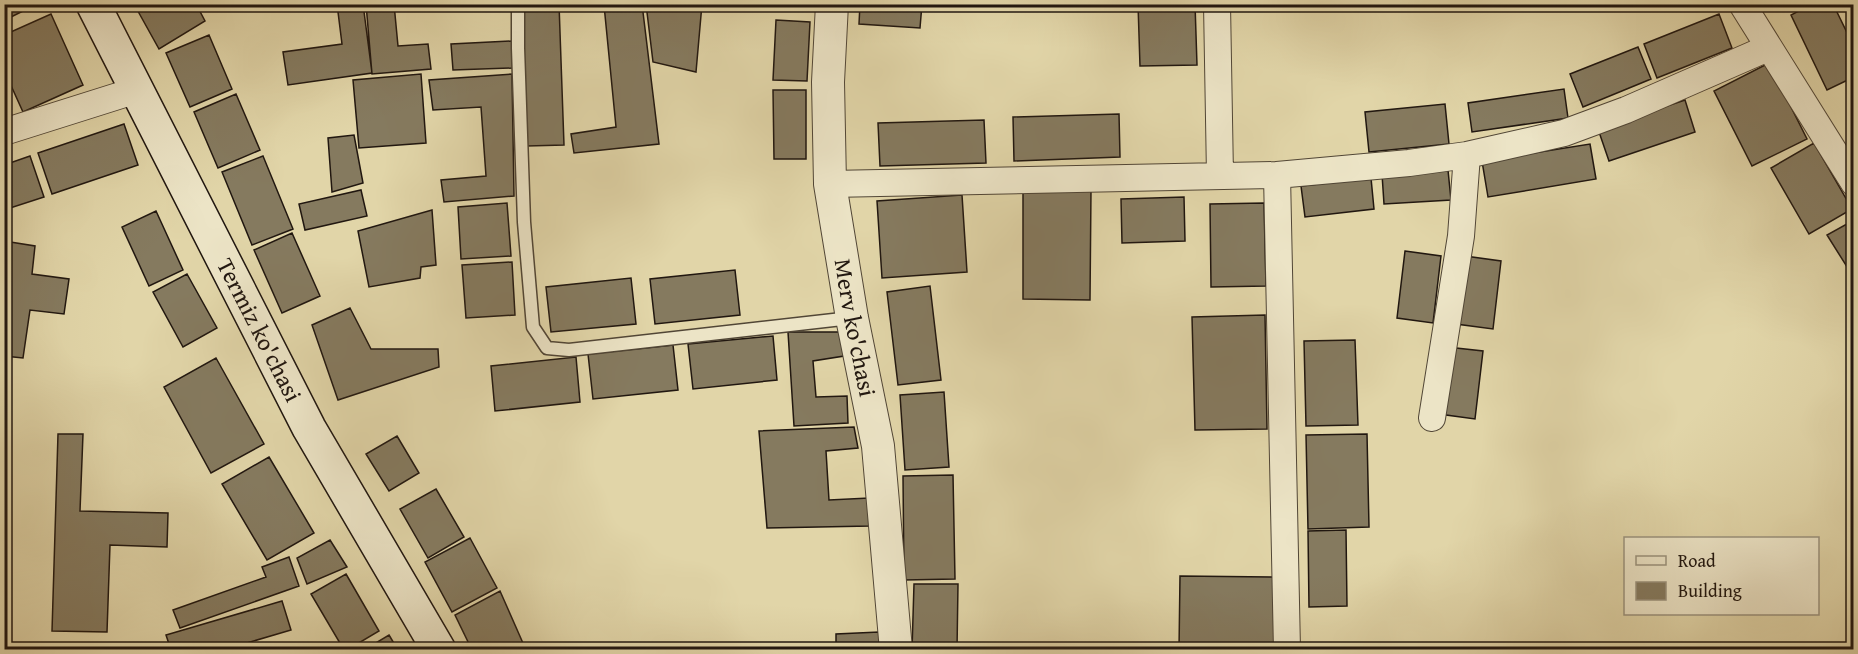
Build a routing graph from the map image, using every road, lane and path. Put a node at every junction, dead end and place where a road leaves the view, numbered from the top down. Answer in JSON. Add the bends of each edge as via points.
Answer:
{"nodes":[{"id":1,"x":93,"y":4,"type":"edge"},
{"id":2,"x":518,"y":4,"type":"edge"},
{"id":3,"x":832,"y":4,"type":"edge"},
{"id":4,"x":1216,"y":4,"type":"edge"},
{"id":5,"x":1742,"y":4,"type":"edge"},
{"id":6,"x":1768,"y":48,"type":"junction"},
{"id":7,"x":137,"y":90,"type":"junction"},
{"id":8,"x":4,"y":132,"type":"edge"},
{"id":9,"x":1467,"y":154,"type":"junction"},
{"id":10,"x":1277,"y":175,"type":"junction"},
{"id":11,"x":1220,"y":176,"type":"junction"},
{"id":12,"x":1854,"y":183,"type":"edge"},
{"id":13,"x":830,"y":184,"type":"junction"},
{"id":14,"x":852,"y":318,"type":"junction"},
{"id":15,"x":1432,"y":418,"type":"dead end"},
{"id":16,"x":439,"y":650,"type":"edge"},
{"id":17,"x":896,"y":650,"type":"edge"},
{"id":18,"x":1287,"y":650,"type":"edge"}],
"edges":[{"from":1,"to":7,"type":"main road","name":"Termiz ko'chasi"},
{"from":2,"to":14,"type":"lane","via":[[524,222],[533,327],[547,348],[569,350]]},
{"from":3,"to":13,"type":"street","name":"Merv ko'chasi","via":[[828,81]]},
{"from":4,"to":11,"type":"street"},
{"from":5,"to":6,"type":"street"},
{"from":6,"to":9,"type":"street","via":[[1564,133]]},
{"from":6,"to":12,"type":"street"},
{"from":7,"to":8,"type":"street"},
{"from":7,"to":16,"type":"main road","name":"Termiz ko'chasi","via":[[309,428]]},
{"from":9,"to":10,"type":"street"},
{"from":9,"to":15,"type":"street","via":[[1461,236]]},
{"from":10,"to":11,"type":"street"},
{"from":10,"to":18,"type":"street"},
{"from":11,"to":13,"type":"street"},
{"from":13,"to":14,"type":"street","name":"Merv ko'chasi"},
{"from":14,"to":17,"type":"street","name":"Merv ko'chasi","via":[[878,446]]}]}
